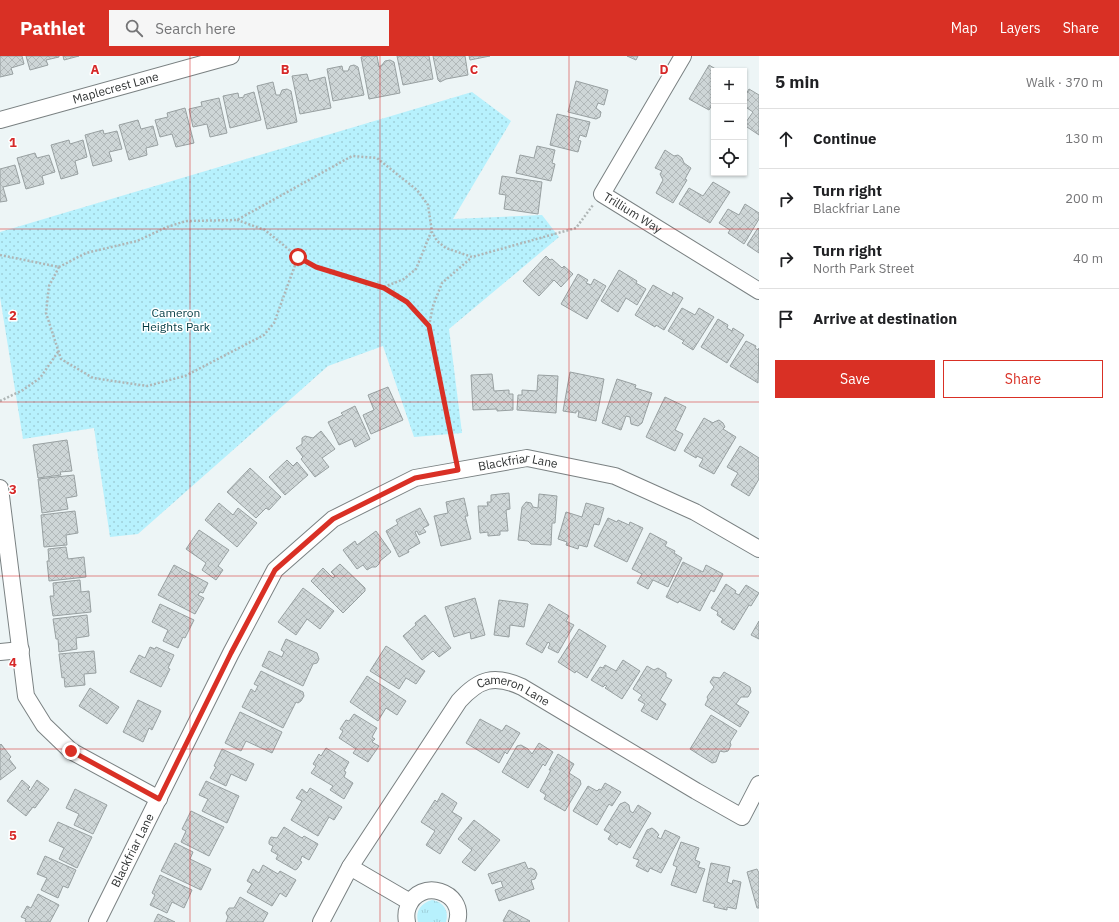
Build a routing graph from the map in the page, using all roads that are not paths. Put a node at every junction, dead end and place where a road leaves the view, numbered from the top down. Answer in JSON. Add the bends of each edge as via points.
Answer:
{"nodes":[{"id":1,"x":231,"y":56,"type":"edge"},
{"id":2,"x":683,"y":56,"type":"edge"},
{"id":3,"x":0,"y":120,"type":"edge"},
{"id":4,"x":759,"y":291,"type":"edge"},
{"id":5,"x":0,"y":488,"type":"edge"},
{"id":6,"x":759,"y":549,"type":"edge"},
{"id":7,"x":20,"y":650,"type":"junction"},
{"id":8,"x":0,"y":652,"type":"edge"},
{"id":9,"x":759,"y":784,"type":"edge"},
{"id":10,"x":159,"y":799,"type":"junction"},
{"id":11,"x":350,"y":867,"type":"junction"},
{"id":12,"x":410,"y":902,"type":"junction"},
{"id":13,"x":97,"y":922,"type":"edge"},
{"id":14,"x":321,"y":922,"type":"edge"},
{"id":15,"x":407,"y":922,"type":"edge"},
{"id":16,"x":457,"y":922,"type":"edge"}],
"edges":[{"from":1,"to":3,"type":"street","name":"Maplecrest Lane"},
{"from":2,"to":4,"type":"street","name":"Trillium Way","via":[[602,194]]},
{"from":5,"to":7,"type":"street"},
{"from":6,"to":10,"type":"street","name":"Blackfriar Lane","via":[[695,512],[615,476],[527,458],[415,478],[333,519],[275,570]]},
{"from":7,"to":8,"type":"street"},
{"from":7,"to":10,"type":"street","via":[[26,696],[44,725],[71,751]]},
{"from":9,"to":11,"type":"street","name":"Cameron Lane","via":[[742,817],[522,687],[510,681],[481,682],[459,701]]},
{"from":10,"to":13,"type":"street","name":"Blackfriar Lane"},
{"from":11,"to":12,"type":"street"},
{"from":11,"to":14,"type":"street","name":"Cameron Lane"},
{"from":12,"to":15,"type":"street"},
{"from":12,"to":16,"type":"street","via":[[423,891],[441,891],[454,902],[458,910]]}]}
